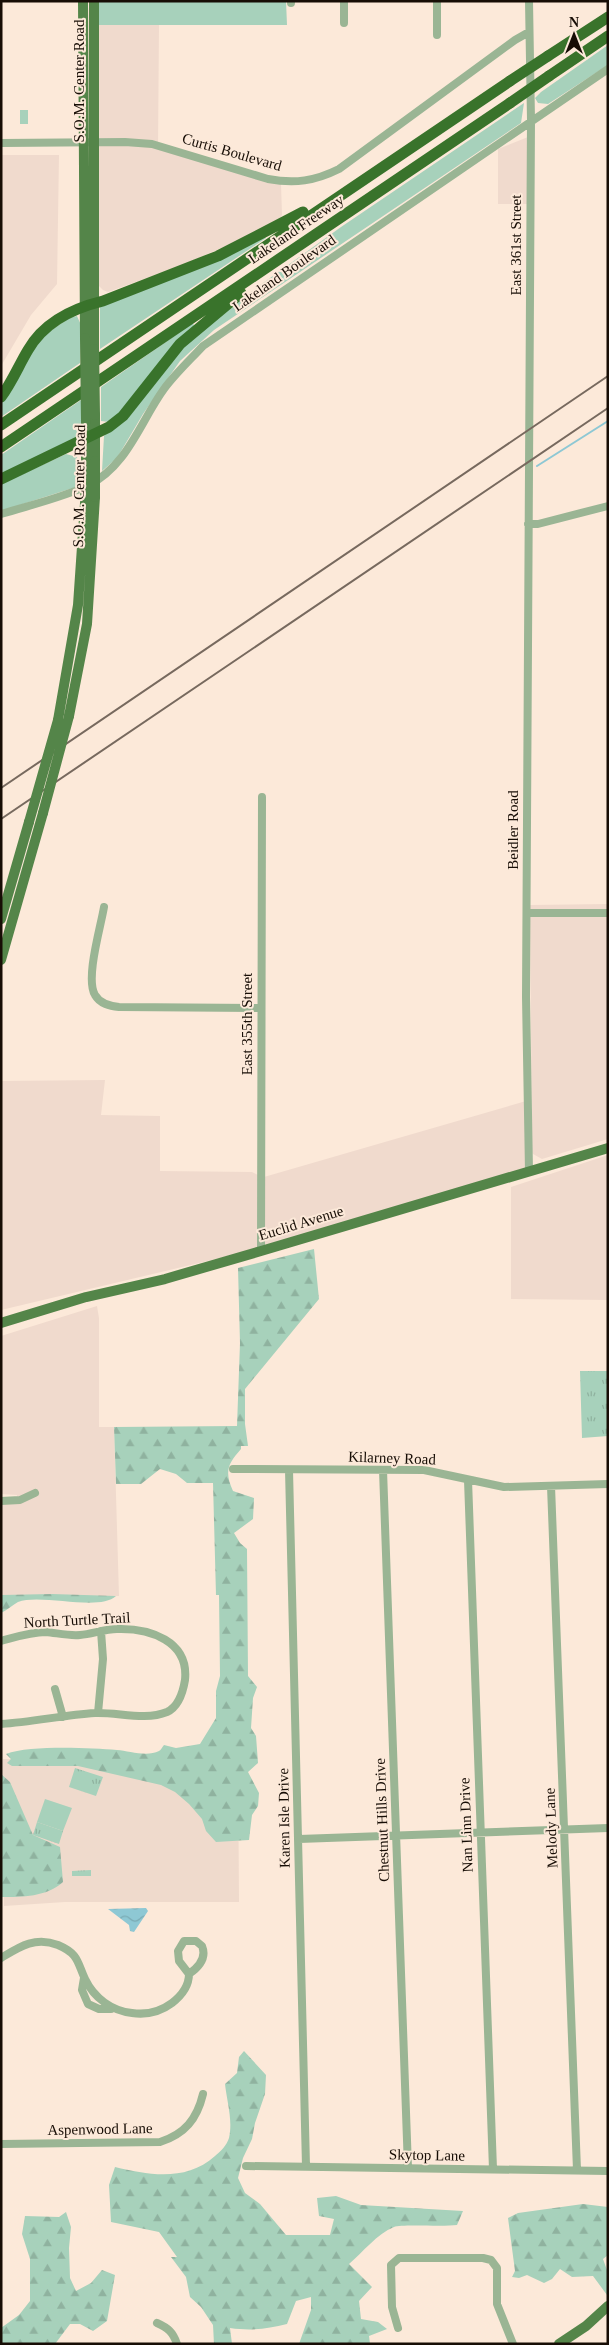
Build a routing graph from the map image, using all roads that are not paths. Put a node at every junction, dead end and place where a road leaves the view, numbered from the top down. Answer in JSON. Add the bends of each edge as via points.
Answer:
{"nodes":[{"id":1,"x":84,"y":1,"type":"edge"},
{"id":2,"x":94,"y":1,"type":"edge"},
{"id":3,"x":344,"y":1,"type":"edge"},
{"id":4,"x":437,"y":1,"type":"edge"},
{"id":5,"x":529,"y":1,"type":"edge"},
{"id":6,"x":608,"y":17,"type":"edge"},
{"id":7,"x":344,"y":23,"type":"dead end"},
{"id":8,"x":529,"y":32,"type":"junction"},
{"id":9,"x":437,"y":35,"type":"dead end"},
{"id":10,"x":608,"y":36,"type":"edge"},
{"id":11,"x":608,"y":69,"type":"edge"},
{"id":12,"x":531,"y":120,"type":"junction"},
{"id":13,"x":90,"y":142,"type":"junction"},
{"id":14,"x":1,"y":143,"type":"edge"},
{"id":15,"x":369,"y":176,"type":"junction"},
{"id":16,"x":398,"y":178,"type":"junction"},
{"id":17,"x":89,"y":304,"type":"junction"},
{"id":18,"x":89,"y":335,"type":"junction"},
{"id":19,"x":1,"y":396,"type":"edge"},
{"id":20,"x":1,"y":425,"type":"edge"},
{"id":21,"x":90,"y":437,"type":"junction"},
{"id":22,"x":1,"y":447,"type":"edge"},
{"id":23,"x":1,"y":479,"type":"edge"},
{"id":24,"x":528,"y":489,"type":"joint"},
{"id":25,"x":608,"y":506,"type":"edge"},
{"id":26,"x":1,"y":514,"type":"edge"},
{"id":27,"x":528,"y":524,"type":"junction"},
{"id":28,"x":262,"y":797,"type":"dead end"},
{"id":29,"x":104,"y":907,"type":"dead end"},
{"id":30,"x":527,"y":913,"type":"junction"},
{"id":31,"x":608,"y":913,"type":"edge"},
{"id":32,"x":1,"y":919,"type":"edge"},
{"id":33,"x":1,"y":960,"type":"edge"},
{"id":34,"x":261,"y":1008,"type":"junction"},
{"id":35,"x":608,"y":1148,"type":"edge"},
{"id":36,"x":529,"y":1171,"type":"junction"},
{"id":37,"x":261,"y":1251,"type":"junction"},
{"id":38,"x":1,"y":1323,"type":"edge"},
{"id":39,"x":233,"y":1469,"type":"dead end"},
{"id":40,"x":289,"y":1470,"type":"junction"},
{"id":41,"x":383,"y":1470,"type":"junction"},
{"id":42,"x":468,"y":1480,"type":"junction"},
{"id":43,"x":608,"y":1484,"type":"edge"},
{"id":44,"x":551,"y":1486,"type":"junction"},
{"id":45,"x":35,"y":1493,"type":"dead end"},
{"id":46,"x":1,"y":1501,"type":"edge"},
{"id":47,"x":101,"y":1631,"type":"junction"},
{"id":48,"x":1,"y":1641,"type":"edge"},
{"id":49,"x":55,"y":1689,"type":"dead end"},
{"id":50,"x":98,"y":1713,"type":"junction"},
{"id":51,"x":63,"y":1717,"type":"junction"},
{"id":52,"x":1,"y":1724,"type":"edge"},
{"id":53,"x":608,"y":1828,"type":"edge"},
{"id":54,"x":564,"y":1829,"type":"junction"},
{"id":55,"x":480,"y":1833,"type":"junction"},
{"id":56,"x":396,"y":1836,"type":"junction"},
{"id":57,"x":299,"y":1839,"type":"junction"},
{"id":58,"x":1,"y":1958,"type":"edge"},
{"id":59,"x":189,"y":1974,"type":"dead end"},
{"id":60,"x":84,"y":1978,"type":"junction"},
{"id":61,"x":111,"y":2009,"type":"junction"},
{"id":62,"x":203,"y":2094,"type":"dead end"},
{"id":63,"x":1,"y":2144,"type":"edge"},
{"id":64,"x":246,"y":2166,"type":"dead end"},
{"id":65,"x":306,"y":2166,"type":"junction"},
{"id":66,"x":408,"y":2168,"type":"junction"},
{"id":67,"x":493,"y":2169,"type":"junction"},
{"id":68,"x":577,"y":2170,"type":"junction"},
{"id":69,"x":608,"y":2171,"type":"edge"},
{"id":70,"x":608,"y":2306,"type":"edge"},
{"id":71,"x":157,"y":2323,"type":"dead end"},
{"id":72,"x":398,"y":2328,"type":"dead end"},
{"id":73,"x":177,"y":2344,"type":"edge"},
{"id":74,"x":513,"y":2344,"type":"edge"},
{"id":75,"x":559,"y":2344,"type":"edge"}],
"edges":[{"from":1,"to":13,"type":"main road","name":"S.O.M. Center Road"},
{"from":2,"to":13,"type":"main road","name":"S.O.M. Center Road"},
{"from":3,"to":7,"type":"street"},
{"from":4,"to":9,"type":"street"},
{"from":5,"to":8,"type":"street","name":"East 361st Street"},
{"from":6,"to":15,"type":"highway","name":"Lakeland Freeway","bridge":true},
{"from":8,"to":12,"type":"street","name":"East 361st Street"},
{"from":8,"to":13,"type":"street","name":"Curtis Boulevard","via":[[339,169],[323,177],[287,183],[152,144]]},
{"from":10,"to":16,"type":"highway","name":"Lakeland Freeway","bridge":true},
{"from":11,"to":12,"type":"street","name":"Lakeland Boulevard"},
{"from":12,"to":24,"type":"street","name":"East 361st Street"},
{"from":12,"to":26,"type":"street","name":"Lakeland Boulevard","via":[[202,346],[164,388],[122,458],[106,473],[71,492]]},
{"from":13,"to":14,"type":"street","name":"Curtis Boulevard"},
{"from":13,"to":17,"type":"main road","name":"S.O.M. Center Road"},
{"from":15,"to":17,"type":"highway","via":[[218,256]]},
{"from":15,"to":20,"type":"highway","name":"Lakeland Freeway"},
{"from":16,"to":21,"type":"highway","via":[[210,317],[180,344],[123,416]]},
{"from":16,"to":22,"type":"highway","name":"Lakeland Freeway"},
{"from":17,"to":18,"type":"main road","name":"S.O.M. Center Road"},
{"from":17,"to":19,"type":"highway","via":[[41,332]]},
{"from":18,"to":21,"type":"main road","name":"S.O.M. Center Road","bridge":true,"via":[[86,422]]},
{"from":18,"to":21,"type":"main road","name":"S.O.M. Center Road","bridge":true,"via":[[95,415]]},
{"from":21,"to":23,"type":"highway"},
{"from":21,"to":32,"type":"main road","name":"S.O.M. Center Road","bridge":true,"via":[[78,605],[58,720]]},
{"from":21,"to":33,"type":"main road","name":"S.O.M. Center Road","bridge":true,"via":[[95,461],[95,497],[87,624],[69,716]]},
{"from":24,"to":27,"type":"street","name":"Beidler Road"},
{"from":25,"to":27,"type":"street"},
{"from":27,"to":30,"type":"street","name":"Beidler Road"},
{"from":28,"to":34,"type":"street","name":"East 355th Street"},
{"from":29,"to":34,"type":"street","via":[[92,979],[95,996],[100,1002],[119,1007]]},
{"from":30,"to":31,"type":"street"},
{"from":30,"to":36,"type":"street","name":"Beidler Road"},
{"from":34,"to":37,"type":"street","name":"East 355th Street"},
{"from":35,"to":36,"type":"main road","name":"Euclid Avenue"},
{"from":36,"to":37,"type":"main road","name":"Euclid Avenue"},
{"from":37,"to":38,"type":"main road","name":"Euclid Avenue"},
{"from":39,"to":40,"type":"street","name":"Kilarney Road"},
{"from":40,"to":41,"type":"street","name":"Kilarney Road"},
{"from":40,"to":57,"type":"street","name":"Karen Isle Drive"},
{"from":41,"to":42,"type":"street","name":"Kilarney Road","via":[[437,1472]]},
{"from":41,"to":56,"type":"street","name":"Chestnut Hills Drive"},
{"from":42,"to":44,"type":"street","name":"Kilarney Road","via":[[504,1487]]},
{"from":42,"to":55,"type":"street","name":"Nan Linn Drive"},
{"from":43,"to":44,"type":"street","name":"Kilarney Road"},
{"from":44,"to":54,"type":"street","name":"Melody Lane"},
{"from":45,"to":46,"type":"street","via":[[20,1500]]},
{"from":47,"to":48,"type":"street","name":"North Turtle Trail","via":[[78,1635],[32,1633]]},
{"from":47,"to":50,"type":"street","via":[[103,1659]]},
{"from":47,"to":50,"type":"street","name":"North Turtle Trail","via":[[134,1630],[160,1635],[179,1650],[185,1676],[184,1690],[169,1711],[154,1716]]},
{"from":49,"to":51,"type":"street"},
{"from":50,"to":51,"type":"street"},
{"from":51,"to":52,"type":"street"},
{"from":53,"to":54,"type":"street"},
{"from":54,"to":55,"type":"street"},
{"from":54,"to":68,"type":"street","name":"Melody Lane"},
{"from":55,"to":56,"type":"street"},
{"from":55,"to":67,"type":"street","name":"Nan Linn Drive"},
{"from":56,"to":57,"type":"street"},
{"from":56,"to":66,"type":"street","name":"Chestnut Hills Drive"},
{"from":57,"to":65,"type":"street","name":"Karen Isle Drive"},
{"from":58,"to":60,"type":"street","via":[[25,1944],[49,1942],[71,1952],[81,1966]]},
{"from":59,"to":61,"type":"street","via":[[182,1992],[160,2010],[140,2014]]},
{"from":60,"to":61,"type":"street"},
{"from":60,"to":61,"type":"street","via":[[82,1990],[88,2004],[99,2009]]},
{"from":62,"to":63,"type":"street","name":"Aspenwood Lane","via":[[192,2122],[182,2132],[160,2142]]},
{"from":64,"to":65,"type":"street","name":"Skytop Lane"},
{"from":65,"to":66,"type":"street","name":"Skytop Lane"},
{"from":66,"to":67,"type":"street","name":"Skytop Lane"},
{"from":67,"to":68,"type":"street","name":"Skytop Lane"},
{"from":68,"to":69,"type":"street","name":"Skytop Lane"},
{"from":70,"to":75,"type":"main road"},
{"from":71,"to":73,"type":"street","via":[[174,2334]]},
{"from":72,"to":74,"type":"street","via":[[392,2308],[391,2265],[394,2260],[483,2258],[491,2260],[497,2268],[497,2304]]}]}
